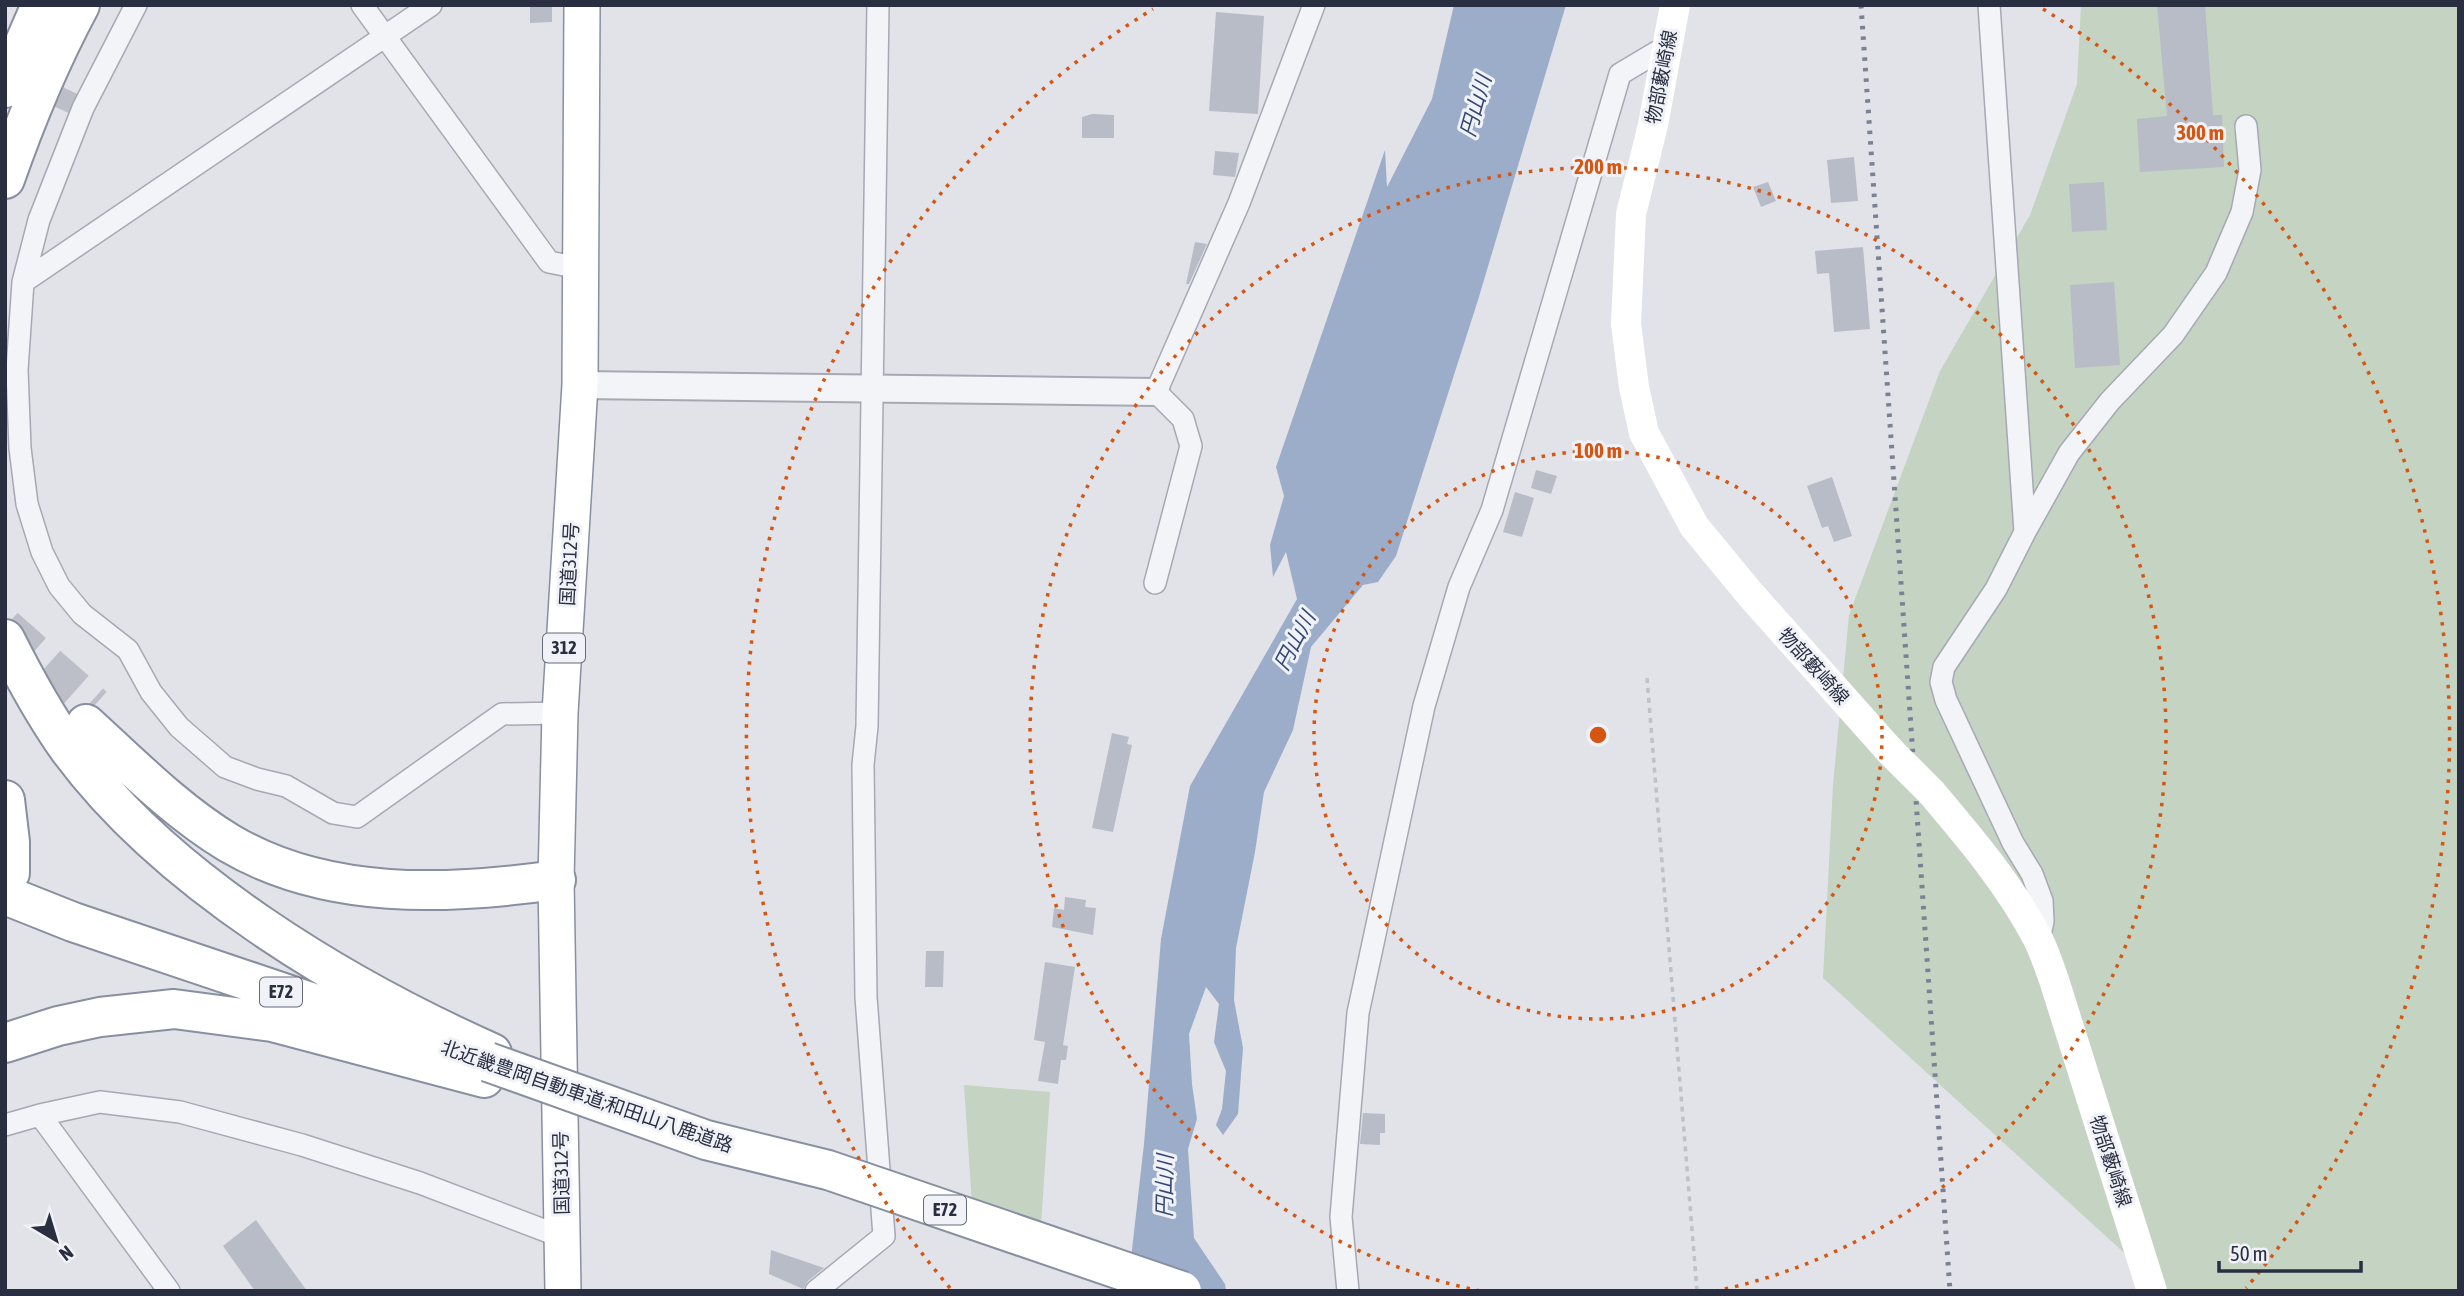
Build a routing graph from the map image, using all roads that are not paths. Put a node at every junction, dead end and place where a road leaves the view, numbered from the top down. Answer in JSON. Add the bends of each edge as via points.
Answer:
{"nodes":[{"id":1,"x":16,"y":5,"type":"edge"},
{"id":2,"x":41,"y":5,"type":"edge"},
{"id":3,"x":62,"y":5,"type":"edge"},
{"id":4,"x":80,"y":5,"type":"edge"},
{"id":5,"x":136,"y":5,"type":"edge"},
{"id":6,"x":362,"y":5,"type":"edge"},
{"id":7,"x":431,"y":5,"type":"edge"},
{"id":8,"x":582,"y":5,"type":"edge"},
{"id":9,"x":878,"y":5,"type":"edge"},
{"id":10,"x":1314,"y":5,"type":"edge"},
{"id":11,"x":1675,"y":5,"type":"edge"},
{"id":12,"x":1989,"y":5,"type":"edge"},
{"id":13,"x":386,"y":37,"type":"junction"},
{"id":14,"x":1667,"y":46,"type":"junction"},
{"id":15,"x":22,"y":62,"type":"edge"},
{"id":16,"x":2246,"y":126,"type":"dead end"},
{"id":17,"x":5,"y":142,"type":"edge"},
{"id":18,"x":5,"y":159,"type":"edge"},
{"id":19,"x":5,"y":179,"type":"edge"},
{"id":20,"x":579,"y":268,"type":"junction"},
{"id":21,"x":23,"y":282,"type":"junction"},
{"id":22,"x":580,"y":385,"type":"junction"},
{"id":23,"x":872,"y":390,"type":"junction"},
{"id":24,"x":1156,"y":393,"type":"junction"},
{"id":25,"x":2025,"y":532,"type":"junction"},
{"id":26,"x":1155,"y":583,"type":"dead end"},
{"id":27,"x":5,"y":639,"type":"edge"},
{"id":28,"x":560,"y":713,"type":"junction"},
{"id":29,"x":90,"y":715,"type":"tunnel mouth"},
{"id":30,"x":5,"y":800,"type":"edge"},
{"id":31,"x":556,"y":880,"type":"junction"},
{"id":32,"x":7,"y":891,"type":"edge"},
{"id":33,"x":2039,"y":940,"type":"junction"},
{"id":34,"x":5,"y":1043,"type":"edge"},
{"id":35,"x":488,"y":1064,"type":"junction"},
{"id":36,"x":40,"y":1115,"type":"junction"},
{"id":37,"x":5,"y":1125,"type":"edge"},
{"id":38,"x":828,"y":1170,"type":"junction"},
{"id":39,"x":562,"y":1237,"type":"junction"},
{"id":40,"x":169,"y":1291,"type":"edge"},
{"id":41,"x":563,"y":1291,"type":"edge"},
{"id":42,"x":816,"y":1291,"type":"edge"},
{"id":43,"x":1182,"y":1291,"type":"edge"},
{"id":44,"x":1348,"y":1291,"type":"edge"},
{"id":45,"x":2152,"y":1291,"type":"edge"}],
"edges":[{"from":1,"to":15,"type":"highway"},
{"from":2,"to":15,"type":"highway"},
{"from":3,"to":15,"type":"highway"},
{"from":4,"to":15,"type":"highway"},
{"from":5,"to":21,"type":"street","via":[[78,106]]},
{"from":6,"to":13,"type":"street"},
{"from":7,"to":13,"type":"street"},
{"from":8,"to":20,"type":"highway","name":"国道312号","number":"312"},
{"from":9,"to":23,"type":"street"},
{"from":10,"to":24,"type":"street","via":[[1239,203]]},
{"from":11,"to":14,"type":"main road","name":"物部藪崎線"},
{"from":12,"to":25,"type":"street"},
{"from":13,"to":20,"type":"street","via":[[549,262]]},
{"from":13,"to":21,"type":"street"},
{"from":14,"to":33,"type":"main road","name":"物部藪崎線","bridge":true,"via":[[1631,214],[1626,324],[1644,433],[1694,526],[1976,844]]},
{"from":14,"to":44,"type":"street","via":[[1620,74],[1492,510],[1460,587],[1424,706],[1358,1013],[1341,1217]]},
{"from":15,"to":17,"type":"highway"},
{"from":15,"to":18,"type":"highway"},
{"from":15,"to":19,"type":"highway","via":[[24,126]]},
{"from":16,"to":25,"type":"street","via":[[2250,170],[2244,202],[2216,273],[2173,335],[2110,401],[2069,453]]},
{"from":20,"to":22,"type":"highway","name":"国道312号","number":"312"},
{"from":21,"to":28,"type":"street","via":[[17,370],[20,448],[27,504],[42,552],[59,586],[82,614],[128,650],[151,692],[178,727],[225,766],[286,786],[333,813],[357,817],[502,714]]},
{"from":22,"to":23,"type":"street"},
{"from":22,"to":28,"type":"highway","name":"国道312号","number":"312"},
{"from":23,"to":24,"type":"street"},
{"from":23,"to":42,"type":"street","via":[[863,765],[866,997],[884,1236]]},
{"from":24,"to":26,"type":"street","via":[[1183,419],[1191,446]]},
{"from":25,"to":33,"type":"street","via":[[1996,589],[1944,667],[1941,682],[2013,843],[2032,874],[2042,901]]},
{"from":27,"to":35,"type":"highway","via":[[43,711],[70,750],[99,786],[165,850],[276,935]]},
{"from":28,"to":31,"type":"highway","name":"国道312号","number":"312"},
{"from":29,"to":31,"type":"highway","via":[[152,785],[203,825],[254,856],[304,876],[382,888],[485,890]]},
{"from":30,"to":32,"type":"highway","via":[[10,842]]},
{"from":31,"to":39,"type":"highway","name":"国道312号","number":"312"},
{"from":32,"to":35,"type":"highway","name":"北近畿豊岡自動車道;和田山八鹿道路","number":"E72","via":[[73,922]]},
{"from":33,"to":45,"type":"main road","name":"物部藪崎線"},
{"from":34,"to":35,"type":"highway","via":[[100,1017],[174,1009],[272,1022]]},
{"from":35,"to":38,"type":"highway","name":"北近畿豊岡自動車道;和田山八鹿道路","number":"E72","bridge":true,"via":[[706,1140]]},
{"from":35,"to":38,"type":"highway","bridge":true,"via":[[771,1140]]},
{"from":36,"to":37,"type":"street"},
{"from":36,"to":39,"type":"street","via":[[100,1102],[180,1112],[302,1145]]},
{"from":36,"to":40,"type":"street"},
{"from":38,"to":43,"type":"highway","name":"北近畿豊岡自動車道;和田山八鹿道路","number":"E72","bridge":true},
{"from":39,"to":41,"type":"highway","name":"国道312号","number":"312"}]}
